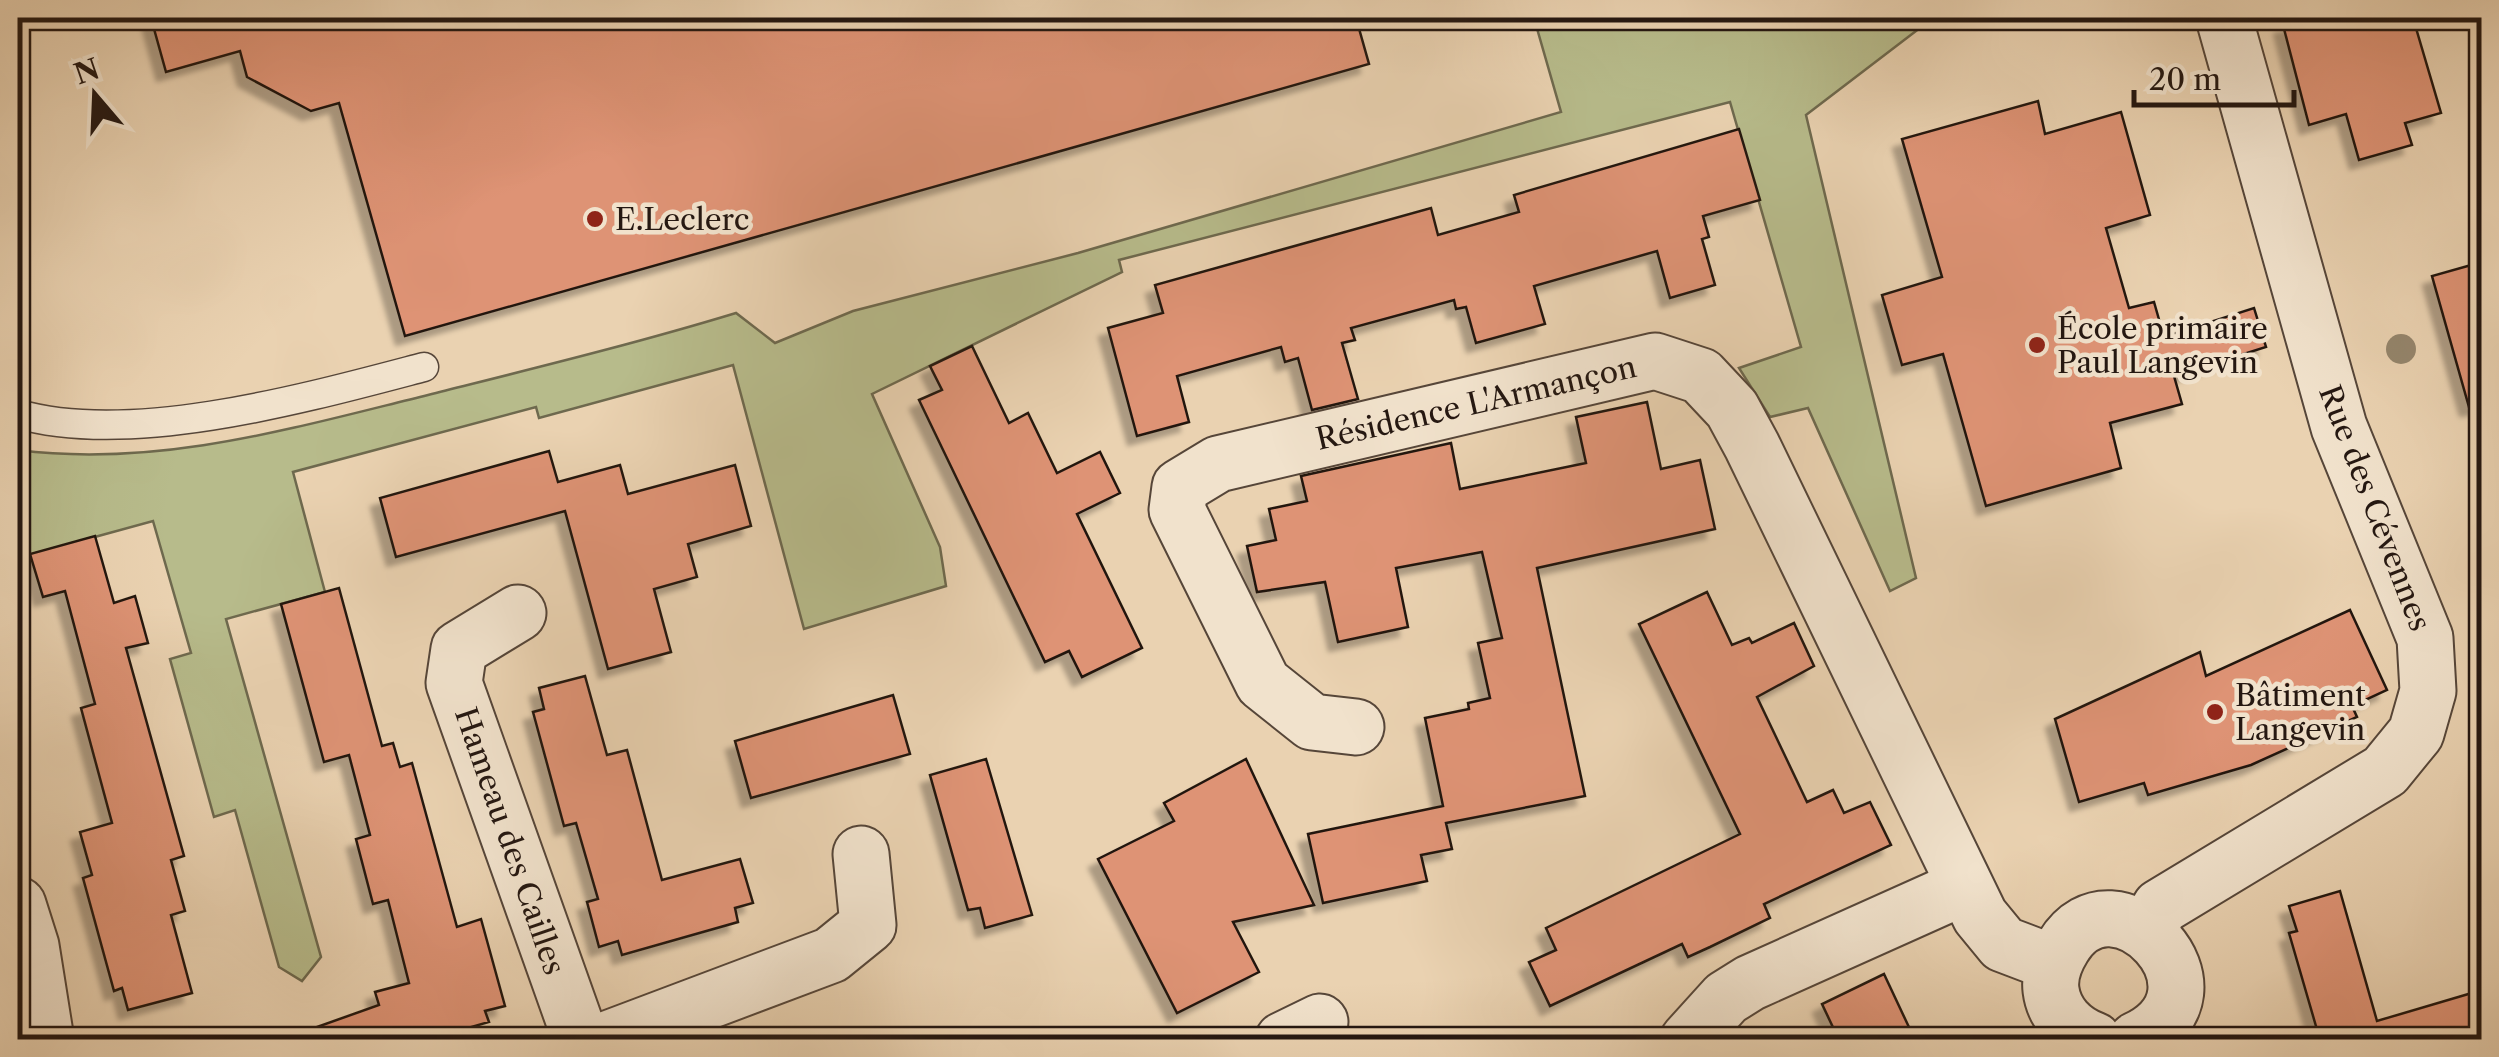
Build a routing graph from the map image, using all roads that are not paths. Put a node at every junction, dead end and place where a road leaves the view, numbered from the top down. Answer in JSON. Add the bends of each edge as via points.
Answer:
{"nodes":[{"id":1,"x":2224,"y":18,"type":"edge"},
{"id":2,"x":424,"y":366,"type":"dead end"},
{"id":3,"x":18,"y":414,"type":"edge"},
{"id":4,"x":518,"y":613,"type":"dead end"},
{"id":5,"x":1356,"y":727,"type":"dead end"},
{"id":6,"x":861,"y":854,"type":"dead end"},
{"id":7,"x":1964,"y":887,"type":"junction"},
{"id":8,"x":18,"y":905,"type":"edge"},
{"id":9,"x":2148,"y":930,"type":"junction"},
{"id":10,"x":2053,"y":964,"type":"junction"},
{"id":11,"x":2175,"y":976,"type":"junction"},
{"id":12,"x":46,"y":1040,"type":"edge"},
{"id":13,"x":581,"y":1040,"type":"edge"},
{"id":14,"x":605,"y":1040,"type":"edge"},
{"id":15,"x":1688,"y":1040,"type":"edge"},
{"id":16,"x":2094,"y":1040,"type":"edge"},
{"id":17,"x":2136,"y":1040,"type":"edge"},
{"id":18,"x":2204,"y":1040,"type":"edge"}],
"edges":[{"from":1,"to":9,"type":"street","name":"Rue des Cévennes","via":[[2339,427],[2424,638],[2428,691],[2416,733],[2385,772],[2160,907]]},
{"from":2,"to":3,"type":"lane","via":[[202,415],[91,423]]},
{"from":4,"to":13,"type":"street","name":"Hameau des Cailles","via":[[459,649],[454,683]]},
{"from":5,"to":7,"type":"street","name":"Résidence L'Armançon","via":[[1312,722],[1263,683],[1176,510],[1180,487],[1218,464],[1655,361],[1701,376],[1732,410]]},
{"from":6,"to":14,"type":"street","via":[[868,925],[830,955]]},
{"from":7,"to":10,"type":"street","name":"Résidence L'Armançon","via":[[2003,944]]},
{"from":7,"to":15,"type":"street","via":[[1750,984],[1726,998]]},
{"from":8,"to":12,"type":"street"},
{"from":9,"to":10,"type":"street","via":[[2121,920],[2092,923],[2068,939]]},
{"from":9,"to":11,"type":"street","via":[[2167,950]]},
{"from":10,"to":16,"type":"street","via":[[2051,990],[2060,1016]]},
{"from":11,"to":17,"type":"street","via":[[2169,1010]]},
{"from":11,"to":18,"type":"street"}]}
